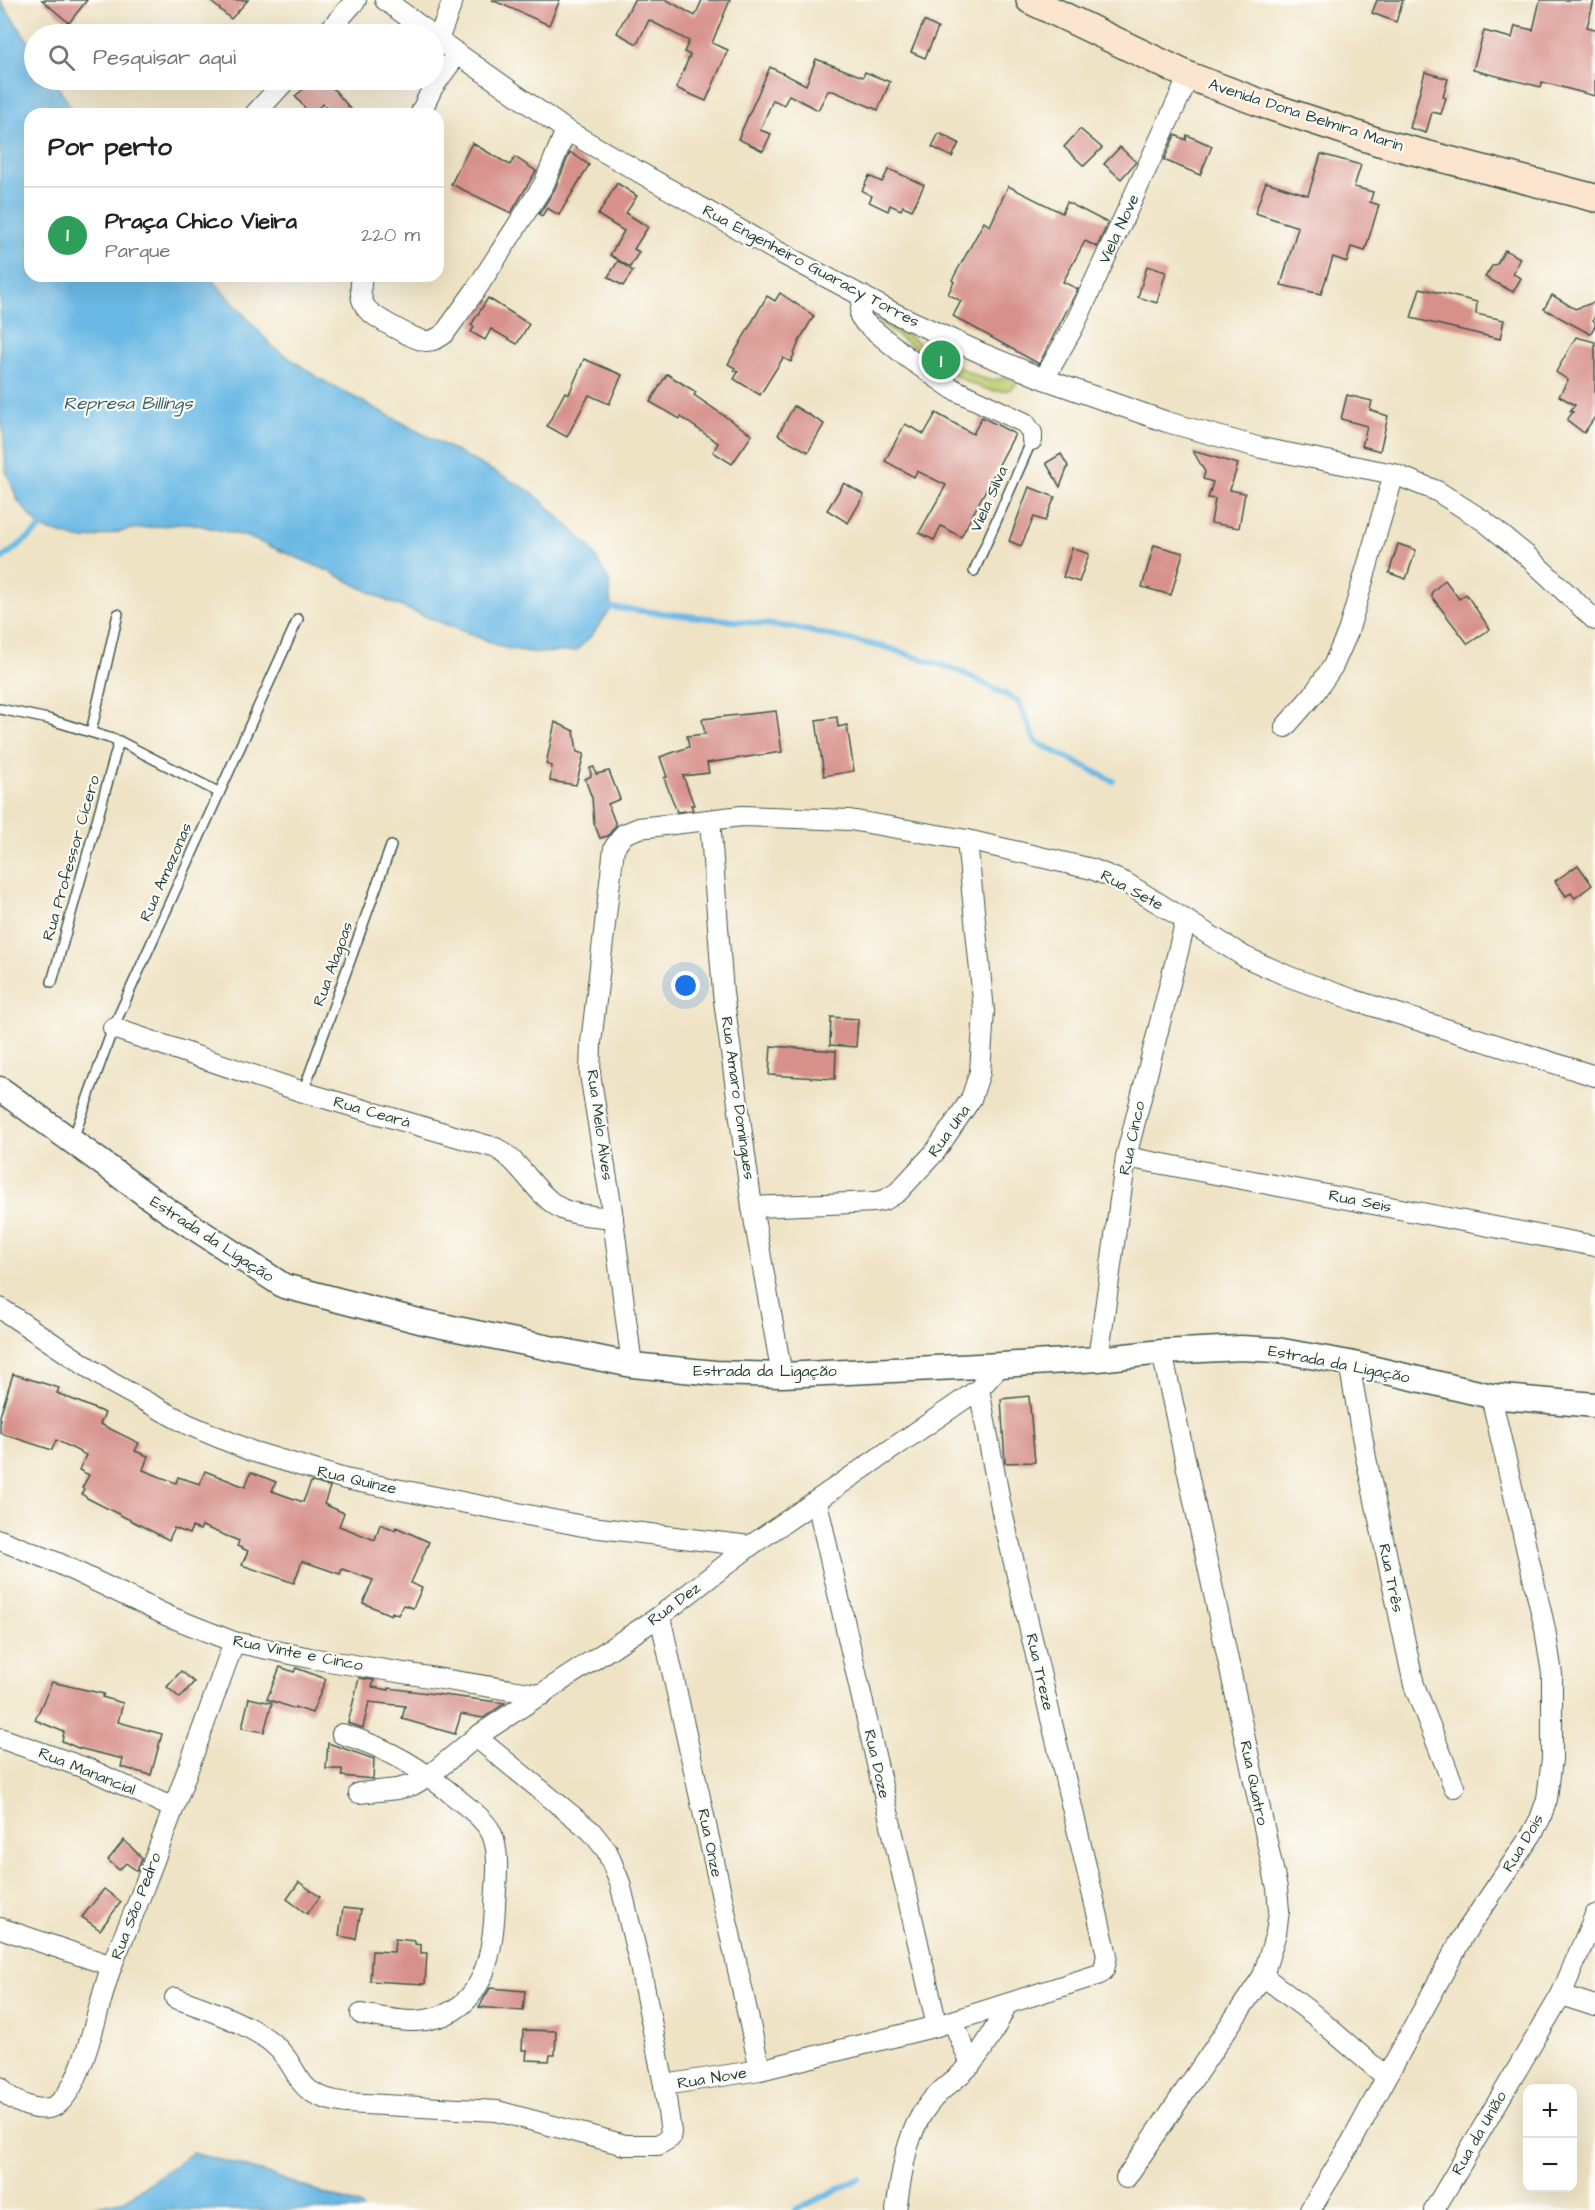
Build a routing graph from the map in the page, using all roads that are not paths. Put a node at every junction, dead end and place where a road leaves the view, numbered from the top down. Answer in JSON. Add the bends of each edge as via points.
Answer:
{"nodes":[{"id":1,"x":356,"y":0,"type":"edge"},
{"id":2,"x":385,"y":0,"type":"edge"},
{"id":3,"x":453,"y":0,"type":"edge"},
{"id":4,"x":1044,"y":3,"type":"edge"},
{"id":5,"x":335,"y":24,"type":"edge"},
{"id":6,"x":417,"y":24,"type":"edge"},
{"id":7,"x":441,"y":24,"type":"edge"},
{"id":8,"x":444,"y":44,"type":"edge"},
{"id":9,"x":458,"y":54,"type":"junction"},
{"id":10,"x":444,"y":72,"type":"edge"},
{"id":11,"x":1189,"y":76,"type":"junction"},
{"id":12,"x":277,"y":90,"type":"edge"},
{"id":13,"x":432,"y":90,"type":"edge"},
{"id":14,"x":260,"y":108,"type":"edge"},
{"id":15,"x":423,"y":108,"type":"edge"},
{"id":16,"x":566,"y":129,"type":"junction"},
{"id":17,"x":1595,"y":198,"type":"edge"},
{"id":18,"x":360,"y":282,"type":"edge"},
{"id":19,"x":863,"y":296,"type":"junction"},
{"id":20,"x":1044,"y":379,"type":"junction"},
{"id":21,"x":1032,"y":440,"type":"joint"},
{"id":22,"x":1394,"y":474,"type":"junction"},
{"id":23,"x":974,"y":571,"type":"dead end"},
{"id":24,"x":118,"y":614,"type":"dead end"},
{"id":25,"x":298,"y":619,"type":"dead end"},
{"id":26,"x":1595,"y":620,"type":"edge"},
{"id":27,"x":0,"y":709,"type":"edge"},
{"id":28,"x":1285,"y":727,"type":"dead end"},
{"id":29,"x":91,"y":732,"type":"junction"},
{"id":30,"x":119,"y":741,"type":"junction"},
{"id":31,"x":218,"y":792,"type":"junction"},
{"id":32,"x":710,"y":820,"type":"junction"},
{"id":33,"x":967,"y":840,"type":"junction"},
{"id":34,"x":391,"y":846,"type":"dead end"},
{"id":35,"x":614,"y":848,"type":"joint"},
{"id":36,"x":1186,"y":920,"type":"junction"},
{"id":37,"x":52,"y":982,"type":"dead end"},
{"id":38,"x":113,"y":1028,"type":"junction"},
{"id":39,"x":1595,"y":1076,"type":"edge"},
{"id":40,"x":0,"y":1089,"type":"edge"},
{"id":41,"x":303,"y":1092,"type":"junction"},
{"id":42,"x":72,"y":1142,"type":"junction"},
{"id":43,"x":1126,"y":1157,"type":"junction"},
{"id":44,"x":752,"y":1208,"type":"junction"},
{"id":45,"x":613,"y":1218,"type":"junction"},
{"id":46,"x":1595,"y":1246,"type":"edge"},
{"id":47,"x":0,"y":1308,"type":"edge"},
{"id":48,"x":1162,"y":1352,"type":"junction"},
{"id":49,"x":1098,"y":1359,"type":"junction"},
{"id":50,"x":1349,"y":1363,"type":"junction"},
{"id":51,"x":632,"y":1365,"type":"junction"},
{"id":52,"x":1001,"y":1365,"type":"junction"},
{"id":53,"x":782,"y":1375,"type":"junction"},
{"id":54,"x":979,"y":1389,"type":"junction"},
{"id":55,"x":1491,"y":1396,"type":"junction"},
{"id":56,"x":1595,"y":1405,"type":"edge"},
{"id":57,"x":817,"y":1502,"type":"junction"},
{"id":58,"x":0,"y":1540,"type":"edge"},
{"id":59,"x":750,"y":1546,"type":"junction"},
{"id":60,"x":660,"y":1616,"type":"junction"},
{"id":61,"x":234,"y":1642,"type":"junction"},
{"id":62,"x":542,"y":1695,"type":"junction"},
{"id":63,"x":342,"y":1734,"type":"dead end"},
{"id":64,"x":476,"y":1737,"type":"junction"},
{"id":65,"x":0,"y":1738,"type":"edge"},
{"id":66,"x":430,"y":1775,"type":"junction"},
{"id":67,"x":1454,"y":1787,"type":"dead end"},
{"id":68,"x":359,"y":1793,"type":"dead end"},
{"id":69,"x":173,"y":1808,"type":"junction"},
{"id":70,"x":1595,"y":1915,"type":"edge"},
{"id":71,"x":0,"y":1929,"type":"edge"},
{"id":72,"x":112,"y":1966,"type":"junction"},
{"id":73,"x":1263,"y":1976,"type":"junction"},
{"id":74,"x":1090,"y":1978,"type":"joint"},
{"id":75,"x":1561,"y":1995,"type":"junction"},
{"id":76,"x":175,"y":1998,"type":"dead end"},
{"id":77,"x":1007,"y":2004,"type":"junction"},
{"id":78,"x":1595,"y":2006,"type":"edge"},
{"id":79,"x":361,"y":2014,"type":"dead end"},
{"id":80,"x":945,"y":2023,"type":"junction"},
{"id":81,"x":971,"y":2065,"type":"junction"},
{"id":82,"x":760,"y":2070,"type":"junction"},
{"id":83,"x":1386,"y":2077,"type":"junction"},
{"id":84,"x":664,"y":2085,"type":"junction"},
{"id":85,"x":0,"y":2087,"type":"edge"},
{"id":86,"x":1126,"y":2178,"type":"dead end"},
{"id":87,"x":896,"y":2210,"type":"edge"},
{"id":88,"x":1310,"y":2210,"type":"edge"},
{"id":89,"x":1434,"y":2210,"type":"edge"}],
"edges":[{"from":1,"to":5,"type":"street"},
{"from":2,"to":6,"type":"street","name":"Rua Engenheiro Guaracy Torres"},
{"from":3,"to":7,"type":"street"},
{"from":4,"to":11,"type":"main road","name":"Avenida Dona Belmira Marin"},
{"from":8,"to":9,"type":"street","name":"Rua Engenheiro Guaracy Torres"},
{"from":9,"to":10,"type":"street"},
{"from":9,"to":16,"type":"street","name":"Rua Engenheiro Guaracy Torres"},
{"from":11,"to":17,"type":"main road","name":"Avenida Dona Belmira Marin","via":[[1379,142]]},
{"from":11,"to":20,"type":"street","name":"Viela Nove","via":[[1074,326]]},
{"from":12,"to":14,"type":"street"},
{"from":13,"to":15,"type":"street"},
{"from":16,"to":18,"type":"street","via":[[544,184],[444,334],[423,341],[374,315],[366,307]]},
{"from":16,"to":19,"type":"street","name":"Rua Engenheiro Guaracy Torres","via":[[775,250]]},
{"from":19,"to":20,"type":"street","name":"Rua Engenheiro Guaracy Torres"},
{"from":19,"to":21,"type":"street","via":[[860,316],[865,323],[953,389],[1025,423]]},
{"from":20,"to":22,"type":"street","name":"Rua Engenheiro Guaracy Torres","via":[[1167,422],[1261,448]]},
{"from":21,"to":23,"type":"lane","name":"Viela Silva"},
{"from":22,"to":26,"type":"street","name":"Rua Engenheiro Guaracy Torres","via":[[1437,491],[1484,521]]},
{"from":22,"to":28,"type":"street","via":[[1348,633],[1333,666]]},
{"from":24,"to":29,"type":"lane"},
{"from":25,"to":31,"type":"lane","name":"Rua Amazonas"},
{"from":27,"to":29,"type":"lane"},
{"from":29,"to":30,"type":"lane"},
{"from":30,"to":31,"type":"lane"},
{"from":30,"to":37,"type":"lane","name":"Rua Professor Cícero"},
{"from":31,"to":38,"type":"lane","name":"Rua Amazonas"},
{"from":32,"to":33,"type":"street","name":"Rua Sete","via":[[742,816],[850,820]]},
{"from":32,"to":35,"type":"street","name":"Rua Sete","via":[[639,828],[624,834]]},
{"from":32,"to":44,"type":"street","name":"Rua Amaro Domingues","via":[[723,993]]},
{"from":33,"to":36,"type":"street","name":"Rua Sete","via":[[1092,869],[1126,883]]},
{"from":33,"to":44,"type":"street","name":"Rua Una","via":[[984,1011],[980,1072],[971,1099],[936,1152],[885,1200]]},
{"from":34,"to":41,"type":"lane","name":"Rua Alagoas"},
{"from":35,"to":45,"type":"street","name":"Rua Melo Alves","via":[[590,1074]]},
{"from":36,"to":39,"type":"street","name":"Rua Sete","via":[[1245,957],[1290,978]]},
{"from":36,"to":43,"type":"street","name":"Rua Cinco"},
{"from":38,"to":41,"type":"street","name":"Rua Ceará"},
{"from":38,"to":42,"type":"lane","name":"Rua Amazonas"},
{"from":40,"to":42,"type":"street","name":"Estrada da Ligação"},
{"from":41,"to":45,"type":"street","name":"Rua Ceará","via":[[496,1148],[510,1156],[561,1208]]},
{"from":42,"to":51,"type":"street","name":"Estrada da Ligação","via":[[284,1286],[423,1322]]},
{"from":43,"to":46,"type":"street","name":"Rua Seis"},
{"from":43,"to":49,"type":"street","name":"Rua Cinco"},
{"from":44,"to":53,"type":"street","name":"Rua Amaro Domingues"},
{"from":45,"to":51,"type":"street","name":"Rua Melo Alves"},
{"from":47,"to":59,"type":"street","name":"Rua Quinze","via":[[110,1382],[187,1424],[251,1451],[345,1479],[571,1523]]},
{"from":48,"to":49,"type":"street","name":"Estrada da Ligação"},
{"from":48,"to":50,"type":"street","name":"Estrada da Ligação","via":[[1277,1350]]},
{"from":48,"to":73,"type":"street","name":"Rua Quatro","via":[[1277,1888],[1276,1933]]},
{"from":49,"to":52,"type":"street","name":"Estrada da Ligação"},
{"from":50,"to":55,"type":"street","name":"Estrada da Ligação"},
{"from":50,"to":67,"type":"street","name":"Rua Três","via":[[1414,1685]]},
{"from":51,"to":53,"type":"street","name":"Estrada da Ligação"},
{"from":52,"to":53,"type":"street","name":"Estrada da Ligação"},
{"from":52,"to":54,"type":"street"},
{"from":54,"to":57,"type":"street","name":"Rua Dez"},
{"from":54,"to":74,"type":"street","name":"Rua Treze","via":[[1002,1512],[1107,1955],[1104,1970]]},
{"from":55,"to":56,"type":"street","name":"Estrada da Ligação"},
{"from":55,"to":83,"type":"street","name":"Rua Dois","via":[[1550,1662],[1552,1759],[1547,1799],[1532,1834],[1463,1936]]},
{"from":57,"to":59,"type":"street","name":"Rua Dez"},
{"from":57,"to":80,"type":"street","name":"Rua Doze"},
{"from":58,"to":61,"type":"street","name":"Rua Vinte e Cinco"},
{"from":59,"to":60,"type":"street","name":"Rua Dez"},
{"from":60,"to":62,"type":"street","name":"Rua Dez"},
{"from":60,"to":82,"type":"street","name":"Rua Onze"},
{"from":61,"to":62,"type":"street","name":"Rua Vinte e Cinco"},
{"from":61,"to":69,"type":"street","name":"Rua São Pedro"},
{"from":62,"to":64,"type":"street","name":"Rua Dez"},
{"from":63,"to":66,"type":"street","via":[[381,1747]]},
{"from":64,"to":66,"type":"street","name":"Rua Dez"},
{"from":64,"to":84,"type":"street","name":"Rua Nove","via":[[591,1831],[607,1851],[620,1883]]},
{"from":65,"to":69,"type":"street","name":"Rua Manancial","via":[[91,1770]]},
{"from":66,"to":68,"type":"street","name":"Rua Dez","via":[[413,1785]]},
{"from":66,"to":79,"type":"street","via":[[481,1818],[496,1848],[494,1928],[487,1969],[456,2010],[416,2021]]},
{"from":69,"to":72,"type":"street","name":"Rua São Pedro"},
{"from":70,"to":75,"type":"street","name":"Rua da União"},
{"from":71,"to":72,"type":"street"},
{"from":72,"to":85,"type":"street","name":"Rua São Pedro","via":[[78,2075],[58,2105],[47,2109],[27,2106],[4,2094]]},
{"from":73,"to":83,"type":"street"},
{"from":73,"to":86,"type":"street","name":"Rua Quatro"},
{"from":74,"to":77,"type":"street","name":"Rua Nove"},
{"from":75,"to":78,"type":"street"},
{"from":75,"to":89,"type":"street","name":"Rua da União"},
{"from":76,"to":84,"type":"street","via":[[223,2016],[269,2040],[307,2090],[328,2101],[497,2111],[625,2145],[648,2146],[664,2143],[671,2132]]},
{"from":77,"to":80,"type":"street","name":"Rua Nove"},
{"from":77,"to":81,"type":"street"},
{"from":80,"to":81,"type":"street","name":"Rua Doze"},
{"from":80,"to":82,"type":"street","name":"Rua Nove"},
{"from":81,"to":87,"type":"street","via":[[935,2096],[919,2119],[907,2149]]},
{"from":82,"to":84,"type":"street","name":"Rua Nove"},
{"from":83,"to":88,"type":"street","name":"Rua Dois"}]}
